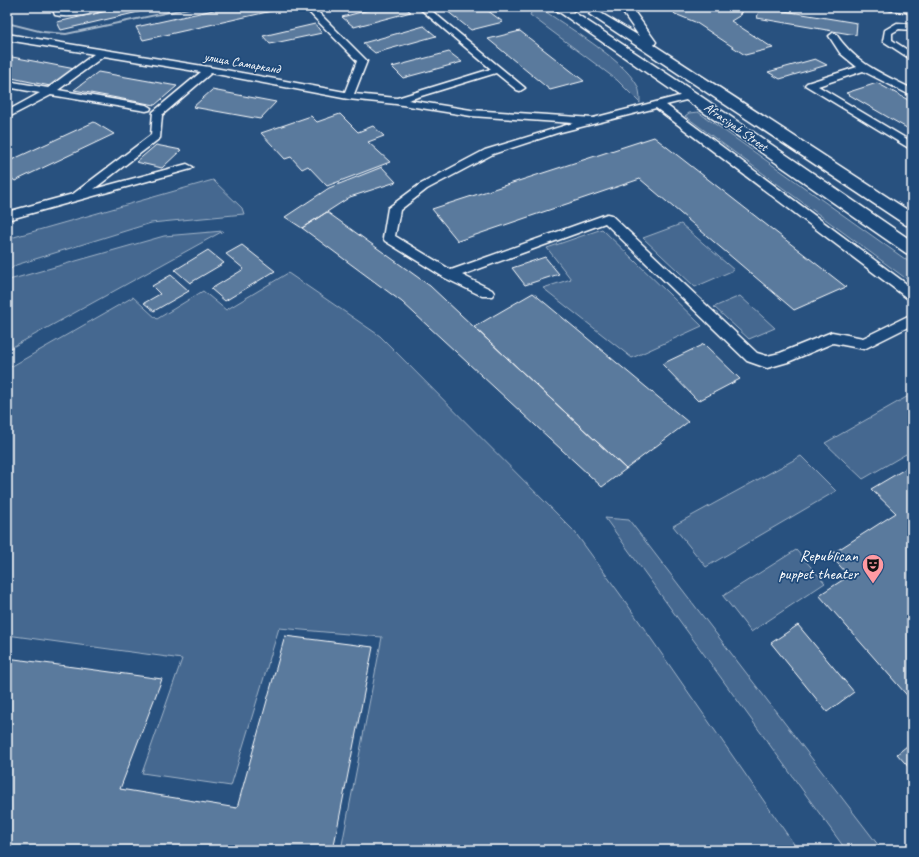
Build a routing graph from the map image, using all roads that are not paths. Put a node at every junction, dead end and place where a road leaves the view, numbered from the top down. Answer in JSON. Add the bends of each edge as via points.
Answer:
{"nodes":[{"id":1,"x":56,"y":7,"type":"edge"},
{"id":2,"x":104,"y":7,"type":"edge"},
{"id":3,"x":308,"y":7,"type":"edge"},
{"id":4,"x":422,"y":7,"type":"edge"},
{"id":5,"x":558,"y":7,"type":"edge"},
{"id":6,"x":584,"y":7,"type":"edge"},
{"id":7,"x":625,"y":7,"type":"edge"},
{"id":8,"x":890,"y":7,"type":"edge"},
{"id":9,"x":912,"y":10,"type":"edge"},
{"id":10,"x":912,"y":27,"type":"edge"},
{"id":11,"x":834,"y":36,"type":"dead end"},
{"id":12,"x":7,"y":37,"type":"edge"},
{"id":13,"x":103,"y":52,"type":"junction"},
{"id":14,"x":660,"y":54,"type":"junction"},
{"id":15,"x":912,"y":57,"type":"edge"},
{"id":16,"x":864,"y":68,"type":"junction"},
{"id":17,"x":209,"y":70,"type":"junction"},
{"id":18,"x":497,"y":70,"type":"junction"},
{"id":19,"x":7,"y":84,"type":"edge"},
{"id":20,"x":520,"y":88,"type":"dead end"},
{"id":21,"x":49,"y":92,"type":"junction"},
{"id":22,"x":912,"y":93,"type":"edge"},
{"id":23,"x":348,"y":96,"type":"junction"},
{"id":24,"x":691,"y":96,"type":"junction"},
{"id":25,"x":396,"y":101,"type":"junction"},
{"id":26,"x":659,"y":105,"type":"junction"},
{"id":27,"x":146,"y":108,"type":"dead end"},
{"id":28,"x":7,"y":115,"type":"edge"},
{"id":29,"x":594,"y":121,"type":"junction"},
{"id":30,"x":912,"y":147,"type":"edge"},
{"id":31,"x":187,"y":167,"type":"dead end"},
{"id":32,"x":78,"y":196,"type":"junction"},
{"id":33,"x":7,"y":216,"type":"edge"},
{"id":34,"x":912,"y":221,"type":"edge"},
{"id":35,"x":912,"y":249,"type":"edge"},
{"id":36,"x":450,"y":275,"type":"junction"},
{"id":37,"x":487,"y":293,"type":"dead end"},
{"id":38,"x":912,"y":294,"type":"edge"},
{"id":39,"x":912,"y":319,"type":"edge"}],
"edges":[{"from":1,"to":2,"type":"lane","via":[[58,13],[66,14]]},
{"from":3,"to":23,"type":"lane","via":[[324,26],[347,44],[362,61]]},
{"from":4,"to":18,"type":"lane"},
{"from":5,"to":24,"type":"main road","name":"Afrasiyab Street"},
{"from":6,"to":14,"type":"main road","name":"Afrasiyab Street"},
{"from":7,"to":14,"type":"main road"},
{"from":8,"to":9,"type":"main road"},
{"from":10,"to":15,"type":"lane","via":[[897,26],[888,32],[887,41]]},
{"from":11,"to":16,"type":"lane","via":[[843,51]]},
{"from":12,"to":13,"type":"lane","name":"улица Самарканд"},
{"from":13,"to":17,"type":"lane","name":"улица Самарканд"},
{"from":13,"to":21,"type":"lane"},
{"from":14,"to":34,"type":"main road","name":"Afrasiyab Street"},
{"from":16,"to":22,"type":"lane"},
{"from":16,"to":30,"type":"lane","via":[[810,85]]},
{"from":17,"to":23,"type":"lane","name":"улица Самарканд"},
{"from":17,"to":32,"type":"lane","via":[[158,114],[156,136]]},
{"from":18,"to":20,"type":"lane"},
{"from":18,"to":25,"type":"lane"},
{"from":19,"to":21,"type":"lane"},
{"from":21,"to":27,"type":"lane"},
{"from":21,"to":28,"type":"lane"},
{"from":23,"to":25,"type":"lane","name":"улица Самарканд"},
{"from":24,"to":26,"type":"lane"},
{"from":24,"to":35,"type":"main road","name":"Afrasiyab Street"},
{"from":25,"to":29,"type":"lane","name":"улица Самарканд","via":[[471,113]]},
{"from":26,"to":29,"type":"lane"},
{"from":26,"to":38,"type":"lane"},
{"from":29,"to":36,"type":"lane","via":[[553,131],[489,152],[423,187],[394,208],[389,238]]},
{"from":31,"to":32,"type":"lane"},
{"from":32,"to":33,"type":"lane"},
{"from":36,"to":37,"type":"lane"},
{"from":36,"to":39,"type":"lane","via":[[607,218],[752,357],[767,362],[783,358],[832,337],[864,344]]}]}
